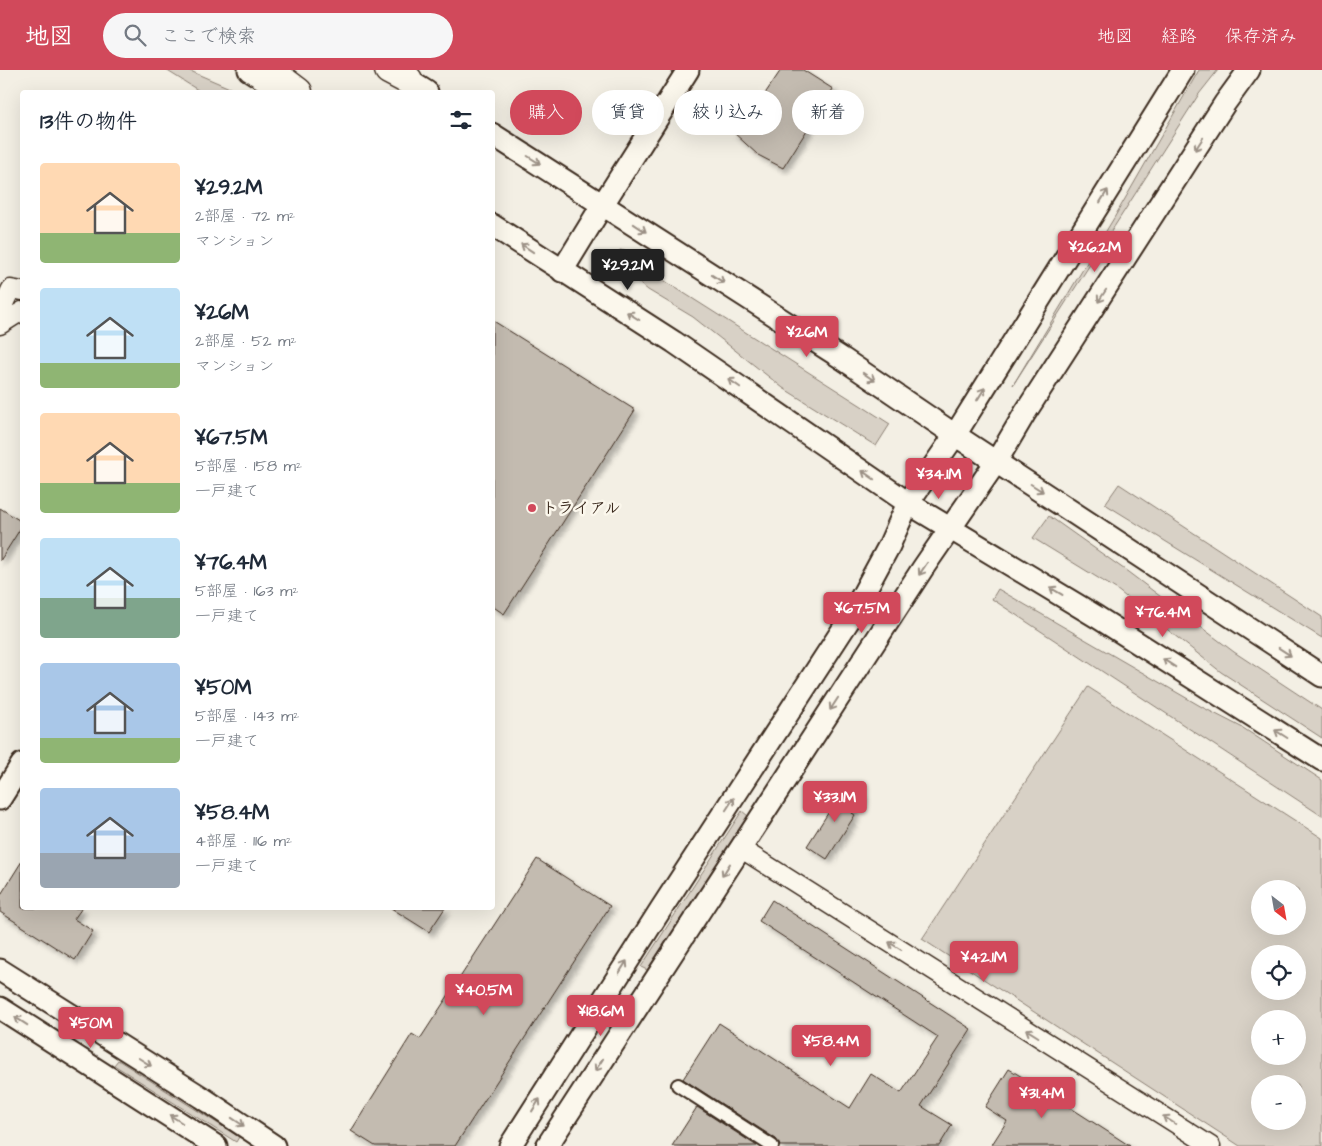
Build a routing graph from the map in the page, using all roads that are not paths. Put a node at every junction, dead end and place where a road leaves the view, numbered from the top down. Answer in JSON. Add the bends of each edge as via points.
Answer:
{"nodes":[{"id":1,"x":249,"y":70,"type":"edge"},
{"id":2,"x":269,"y":70,"type":"edge"},
{"id":3,"x":688,"y":70,"type":"edge"},
{"id":4,"x":1183,"y":70,"type":"edge"},
{"id":5,"x":1249,"y":70,"type":"edge"},
{"id":6,"x":283,"y":90,"type":"edge"},
{"id":7,"x":295,"y":90,"type":"edge"},
{"id":8,"x":495,"y":136,"type":"edge"},
{"id":9,"x":603,"y":204,"type":"junction"},
{"id":10,"x":495,"y":227,"type":"edge"},
{"id":11,"x":562,"y":271,"type":"junction"},
{"id":12,"x":20,"y":290,"type":"edge"},
{"id":13,"x":0,"y":312,"type":"edge"},
{"id":14,"x":20,"y":312,"type":"edge"},
{"id":15,"x":0,"y":325,"type":"edge"},
{"id":16,"x":955,"y":435,"type":"junction"},
{"id":17,"x":996,"y":462,"type":"junction"},
{"id":18,"x":908,"y":503,"type":"junction"},
{"id":19,"x":951,"y":529,"type":"junction"},
{"id":20,"x":1322,"y":676,"type":"edge"},
{"id":21,"x":1322,"y":760,"type":"edge"},
{"id":22,"x":20,"y":767,"type":"edge"},
{"id":23,"x":0,"y":800,"type":"edge"},
{"id":24,"x":740,"y":848,"type":"junction"},
{"id":25,"x":0,"y":970,"type":"edge"},
{"id":26,"x":0,"y":1008,"type":"edge"},
{"id":27,"x":678,"y":1085,"type":"dead end"},
{"id":28,"x":216,"y":1146,"type":"edge"},
{"id":29,"x":274,"y":1146,"type":"edge"},
{"id":30,"x":510,"y":1146,"type":"edge"},
{"id":31,"x":547,"y":1146,"type":"edge"},
{"id":32,"x":772,"y":1146,"type":"edge"},
{"id":33,"x":1210,"y":1146,"type":"edge"}],
"edges":[{"from":1,"to":6,"type":"street"},
{"from":2,"to":7,"type":"highway"},
{"from":3,"to":9,"type":"street"},
{"from":16,"to":4,"type":"street","one_way":true},
{"from":5,"to":17,"type":"street","one_way":true},
{"from":8,"to":9,"type":"street","one_way":true},
{"from":9,"to":11,"type":"street"},
{"from":9,"to":16,"type":"street","one_way":true},
{"from":11,"to":10,"type":"street","one_way":true},
{"from":18,"to":11,"type":"street","one_way":true,"via":[[674,342]]},
{"from":12,"to":13,"type":"street","via":[[11,289]]},
{"from":14,"to":15,"type":"street"},
{"from":16,"to":17,"type":"street"},
{"from":16,"to":18,"type":"street"},
{"from":17,"to":19,"type":"street"},
{"from":17,"to":20,"type":"street","one_way":true},
{"from":18,"to":19,"type":"street"},
{"from":30,"to":18,"type":"street","one_way":true,"via":[[849,620]]},
{"from":21,"to":19,"type":"street","one_way":true},
{"from":19,"to":24,"type":"street","one_way":true},
{"from":22,"to":23,"type":"street"},
{"from":24,"to":31,"type":"street","one_way":true},
{"from":33,"to":24,"type":"street","one_way":true},
{"from":25,"to":29,"type":"street","one_way":true},
{"from":28,"to":26,"type":"street","one_way":true},
{"from":27,"to":32,"type":"street"}]}
